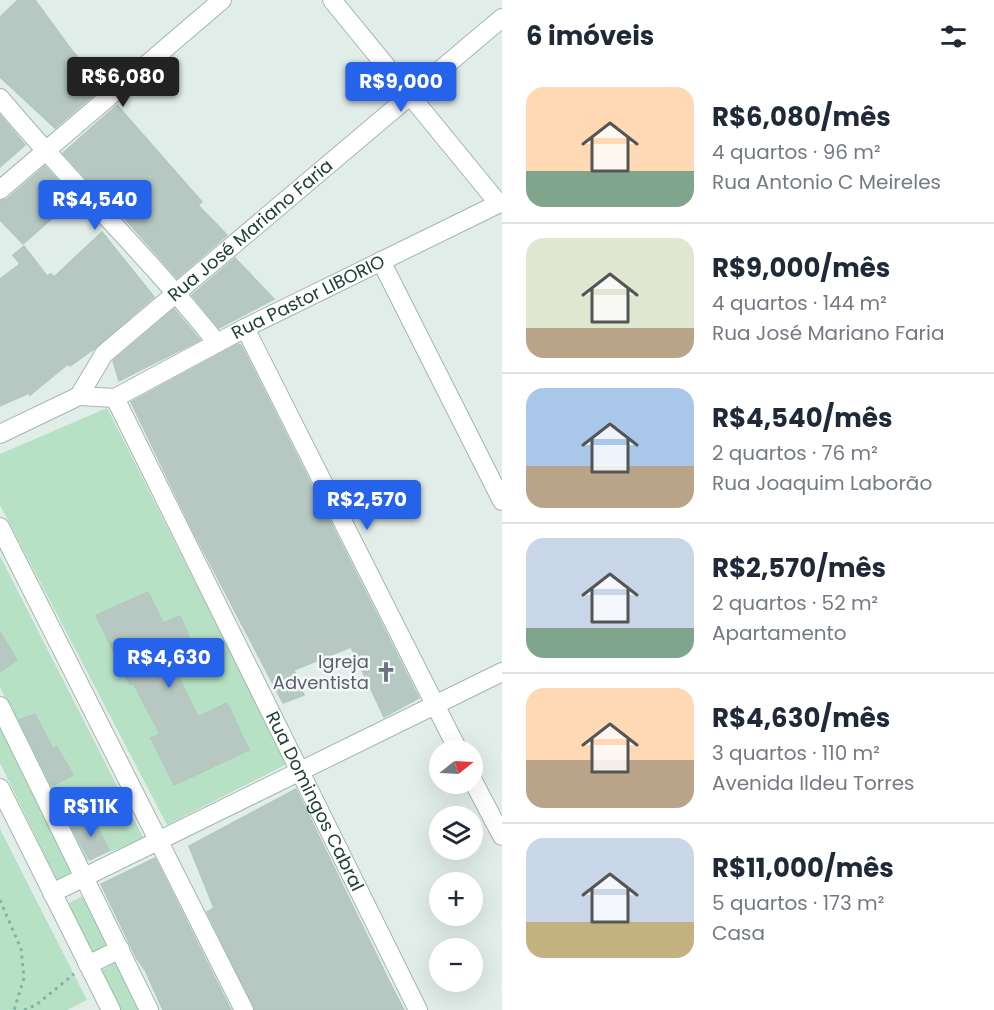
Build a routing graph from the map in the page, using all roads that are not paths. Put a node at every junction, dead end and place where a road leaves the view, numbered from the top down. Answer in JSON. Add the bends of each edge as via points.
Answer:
{"nodes":[{"id":1,"x":222,"y":0,"type":"edge"},
{"id":2,"x":332,"y":0,"type":"edge"},
{"id":3,"x":502,"y":18,"type":"edge"},
{"id":4,"x":410,"y":96,"type":"junction"},
{"id":5,"x":0,"y":98,"type":"edge"},
{"id":6,"x":45,"y":151,"type":"junction"},
{"id":7,"x":0,"y":190,"type":"edge"},
{"id":8,"x":500,"y":203,"type":"edge"},
{"id":9,"x":381,"y":261,"type":"junction"},
{"id":10,"x":176,"y":292,"type":"junction"},
{"id":11,"x":245,"y":328,"type":"junction"},
{"id":12,"x":217,"y":343,"type":"junction"},
{"id":13,"x":79,"y":396,"type":"junction"},
{"id":14,"x":115,"y":398,"type":"junction"},
{"id":15,"x":0,"y":434,"type":"edge"},
{"id":16,"x":502,"y":501,"type":"edge"},
{"id":17,"x":0,"y":527,"type":"edge"},
{"id":18,"x":502,"y":672,"type":"edge"},
{"id":19,"x":434,"y":704,"type":"junction"},
{"id":20,"x":0,"y":706,"type":"edge"},
{"id":21,"x":453,"y":740,"type":"edge"},
{"id":22,"x":300,"y":771,"type":"junction"},
{"id":23,"x":0,"y":788,"type":"edge"},
{"id":24,"x":480,"y":794,"type":"edge"},
{"id":25,"x":502,"y":836,"type":"edge"},
{"id":26,"x":159,"y":841,"type":"junction"},
{"id":27,"x":84,"y":878,"type":"junction"},
{"id":28,"x":52,"y":894,"type":"junction"},
{"id":29,"x":120,"y":949,"type":"junction"},
{"id":30,"x":88,"y":965,"type":"junction"},
{"id":31,"x":111,"y":1010,"type":"edge"},
{"id":32,"x":150,"y":1010,"type":"edge"},
{"id":33,"x":244,"y":1010,"type":"edge"},
{"id":34,"x":418,"y":1010,"type":"edge"}],
"edges":[{"from":1,"to":6,"type":"street"},
{"from":2,"to":4,"type":"street"},
{"from":3,"to":4,"type":"street","name":"Rua José Mariano Faria"},
{"from":4,"to":8,"type":"street"},
{"from":4,"to":10,"type":"street","name":"Rua José Mariano Faria"},
{"from":5,"to":6,"type":"street"},
{"from":6,"to":7,"type":"street"},
{"from":6,"to":10,"type":"street"},
{"from":8,"to":9,"type":"street","name":"Rua Pastor LIBORIO"},
{"from":9,"to":11,"type":"street","name":"Rua Pastor LIBORIO"},
{"from":9,"to":16,"type":"street"},
{"from":10,"to":12,"type":"street"},
{"from":10,"to":13,"type":"street","name":"Rua José Mariano Faria","via":[[104,354]]},
{"from":11,"to":12,"type":"street","name":"Rua Pastor LIBORIO"},
{"from":11,"to":19,"type":"street"},
{"from":12,"to":14,"type":"street","name":"Rua Pastor LIBORIO"},
{"from":13,"to":14,"type":"street"},
{"from":13,"to":15,"type":"street"},
{"from":14,"to":22,"type":"street","name":"Rua Domingos Cabral"},
{"from":17,"to":26,"type":"street"},
{"from":18,"to":19,"type":"street"},
{"from":19,"to":21,"type":"street"},
{"from":19,"to":22,"type":"street"},
{"from":20,"to":27,"type":"street"},
{"from":22,"to":26,"type":"street"},
{"from":22,"to":34,"type":"street","name":"Rua Domingos Cabral"},
{"from":23,"to":28,"type":"street"},
{"from":24,"to":25,"type":"street"},
{"from":26,"to":27,"type":"street"},
{"from":26,"to":33,"type":"street"},
{"from":27,"to":28,"type":"street"},
{"from":27,"to":29,"type":"street"},
{"from":28,"to":30,"type":"street"},
{"from":29,"to":30,"type":"street"},
{"from":29,"to":32,"type":"street"},
{"from":30,"to":31,"type":"street"}]}
